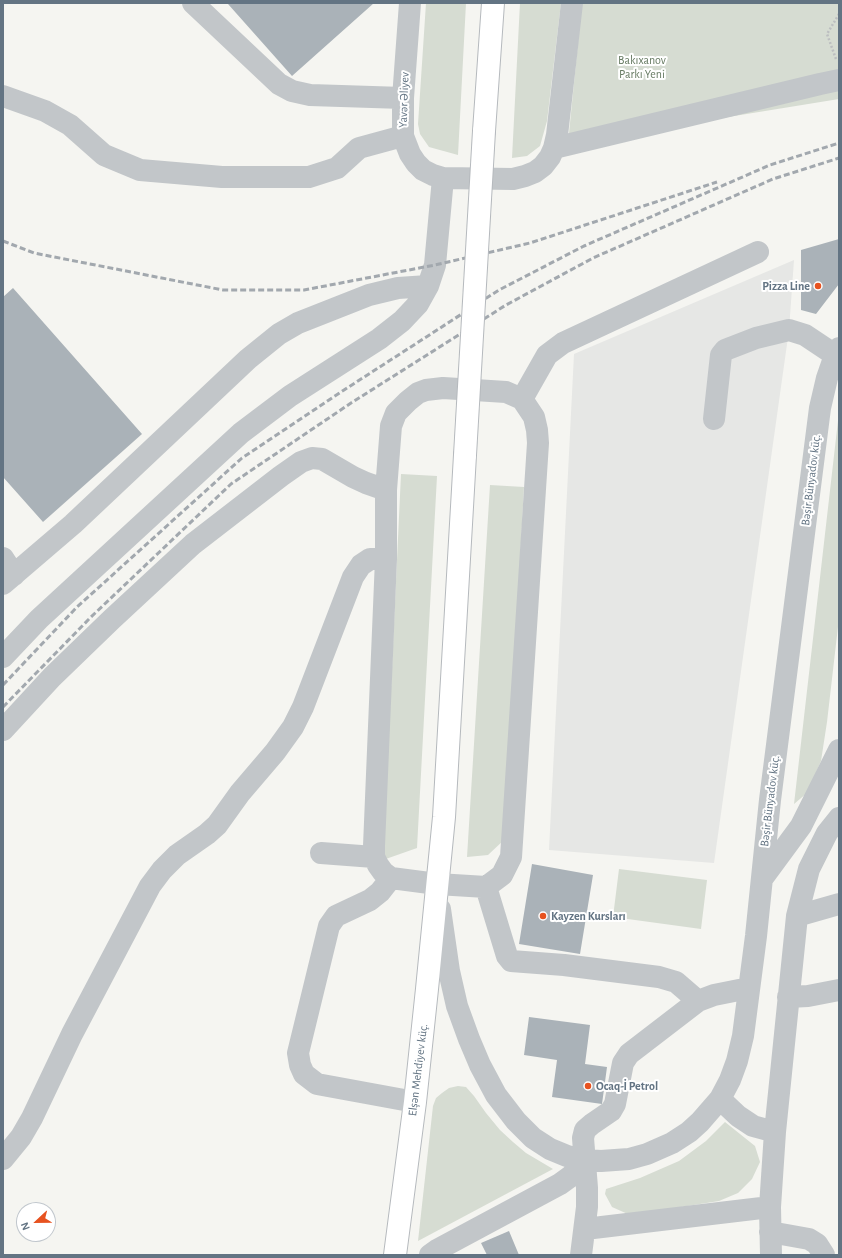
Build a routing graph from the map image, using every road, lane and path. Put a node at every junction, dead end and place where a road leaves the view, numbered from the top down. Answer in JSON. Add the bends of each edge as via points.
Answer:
{"nodes":[{"id":1,"x":193,"y":3,"type":"edge"},
{"id":2,"x":410,"y":3,"type":"edge"},
{"id":3,"x":492,"y":3,"type":"edge"},
{"id":4,"x":572,"y":3,"type":"edge"},
{"id":5,"x":839,"y":14,"type":"edge"},
{"id":6,"x":838,"y":71,"type":"edge"},
{"id":7,"x":3,"y":96,"type":"edge"},
{"id":8,"x":403,"y":98,"type":"junction"},
{"id":9,"x":403,"y":136,"type":"junction"},
{"id":10,"x":554,"y":148,"type":"junction"},
{"id":11,"x":443,"y":178,"type":"junction"},
{"id":12,"x":758,"y":252,"type":"dead end"},
{"id":13,"x":428,"y":286,"type":"junction"},
{"id":14,"x":837,"y":351,"type":"edge"},
{"id":15,"x":522,"y":399,"type":"junction"},
{"id":16,"x":714,"y":419,"type":"dead end"},
{"id":17,"x":386,"y":490,"type":"junction"},
{"id":18,"x":386,"y":559,"type":"junction"},
{"id":19,"x":7,"y":573,"type":"edge"},
{"id":20,"x":3,"y":657,"type":"edge"},
{"id":21,"x":3,"y":730,"type":"edge"},
{"id":22,"x":836,"y":760,"type":"edge"},
{"id":23,"x":839,"y":818,"type":"edge"},
{"id":24,"x":322,"y":853,"type":"dead end"},
{"id":25,"x":374,"y":857,"type":"junction"},
{"id":26,"x":391,"y":878,"type":"junction"},
{"id":27,"x":762,"y":880,"type":"junction"},
{"id":28,"x":437,"y":884,"type":"junction"},
{"id":29,"x":486,"y":887,"type":"junction"},
{"id":30,"x":839,"y":904,"type":"edge"},
{"id":31,"x":797,"y":916,"type":"junction"},
{"id":32,"x":748,"y":988,"type":"junction"},
{"id":33,"x":839,"y":990,"type":"edge"},
{"id":34,"x":788,"y":997,"type":"junction"},
{"id":35,"x":698,"y":1001,"type":"junction"},
{"id":36,"x":720,"y":1099,"type":"junction"},
{"id":37,"x":414,"y":1102,"type":"junction"},
{"id":38,"x":775,"y":1132,"type":"junction"},
{"id":39,"x":3,"y":1159,"type":"edge"},
{"id":40,"x":585,"y":1160,"type":"junction"},
{"id":41,"x":770,"y":1207,"type":"junction"},
{"id":42,"x":585,"y":1229,"type":"junction"},
{"id":43,"x":770,"y":1232,"type":"junction"},
{"id":44,"x":394,"y":1255,"type":"edge"},
{"id":45,"x":430,"y":1255,"type":"edge"},
{"id":46,"x":581,"y":1255,"type":"edge"},
{"id":47,"x":771,"y":1255,"type":"edge"},
{"id":48,"x":824,"y":1255,"type":"edge"}],
"edges":[{"from":1,"to":8,"type":"street","via":[[280,84],[292,91],[310,95]]},
{"from":2,"to":8,"type":"street","name":"Yavər Əliyev"},
{"from":3,"to":28,"type":"main road","name":"Elşən Mehdiyev küç.","bridge":true,"via":[[444,817]]},
{"from":4,"to":10,"type":"street"},
{"from":5,"to":6,"type":"path","via":[[827,34]]},
{"from":6,"to":10,"type":"street","via":[[820,84]]},
{"from":7,"to":9,"type":"street","via":[[45,111],[64,121],[104,155],[140,170],[222,177],[309,177],[337,168],[359,148]]},
{"from":8,"to":9,"type":"street","name":"Yavər Əliyev"},
{"from":9,"to":11,"type":"street","name":"Yavər Əliyev","via":[[416,163],[423,170]]},
{"from":10,"to":11,"type":"street","via":[[543,166],[535,172],[514,179]]},
{"from":11,"to":13,"type":"street","via":[[435,265]]},
{"from":12,"to":15,"type":"street","via":[[562,343],[548,355]]},
{"from":13,"to":19,"type":"street","via":[[398,288],[369,295],[298,323],[279,334],[248,359],[73,524]]},
{"from":13,"to":20,"type":"street","via":[[418,304],[402,321],[379,339],[290,396],[241,433],[39,618]]},
{"from":14,"to":16,"type":"street","via":[[805,335],[788,330],[756,338],[726,350],[721,355]]},
{"from":14,"to":27,"type":"street","name":"Bəşir Bünyadov küç.","via":[[820,408]]},
{"from":15,"to":17,"type":"street","via":[[506,392],[443,388],[418,393],[396,413],[391,426]]},
{"from":15,"to":29,"type":"street","via":[[534,417],[538,443],[511,857],[502,875]]},
{"from":17,"to":18,"type":"street"},
{"from":17,"to":21,"type":"street","via":[[353,477],[322,459],[312,458],[301,462],[193,544],[52,677]]},
{"from":18,"to":25,"type":"street"},
{"from":18,"to":39,"type":"street","via":[[370,559],[361,565],[353,577],[303,707],[293,727],[275,752],[208,834],[177,855],[150,886],[72,1034],[32,1118]]},
{"from":22,"to":27,"type":"street","via":[[802,826]]},
{"from":23,"to":31,"type":"street","via":[[826,834],[809,869]]},
{"from":24,"to":25,"type":"street"},
{"from":25,"to":26,"type":"street","via":[[383,872]]},
{"from":26,"to":28,"type":"street"},
{"from":26,"to":37,"type":"street","via":[[370,900],[336,916],[329,926],[298,1053],[304,1074],[316,1084]]},
{"from":27,"to":32,"type":"street","name":"Bəşir Bünyadov küç."},
{"from":28,"to":29,"type":"street"},
{"from":28,"to":37,"type":"main road","name":"Elşən Mehdiyev küç."},
{"from":28,"to":40,"type":"street","name":"Bəşir Bünyadov küç.","via":[[448,971],[456,1006],[480,1065],[496,1095],[533,1138],[550,1149]]},
{"from":29,"to":35,"type":"street","via":[[507,956],[511,960],[659,977],[676,982]]},
{"from":30,"to":31,"type":"street"},
{"from":31,"to":34,"type":"street"},
{"from":32,"to":35,"type":"street","via":[[714,994]]},
{"from":32,"to":36,"type":"street","name":"Bəşir Bünyadov küç.","via":[[743,1036],[737,1061]]},
{"from":33,"to":34,"type":"street"},
{"from":34,"to":38,"type":"street"},
{"from":35,"to":40,"type":"street","via":[[629,1054],[623,1063],[614,1104],[610,1111],[585,1130]]},
{"from":36,"to":38,"type":"street","via":[[753,1126]]},
{"from":36,"to":40,"type":"street","name":"Bəşir Bünyadov küç.","via":[[700,1122],[672,1143],[629,1159]]},
{"from":37,"to":44,"type":"main road","name":"Elşən Mehdiyev küç."},
{"from":38,"to":41,"type":"street"},
{"from":40,"to":42,"type":"street"},
{"from":40,"to":45,"type":"street","via":[[560,1184]]},
{"from":41,"to":42,"type":"street"},
{"from":41,"to":43,"type":"street"},
{"from":42,"to":46,"type":"street"},
{"from":43,"to":47,"type":"street"},
{"from":43,"to":48,"type":"street","via":[[809,1239],[817,1244]]}]}
